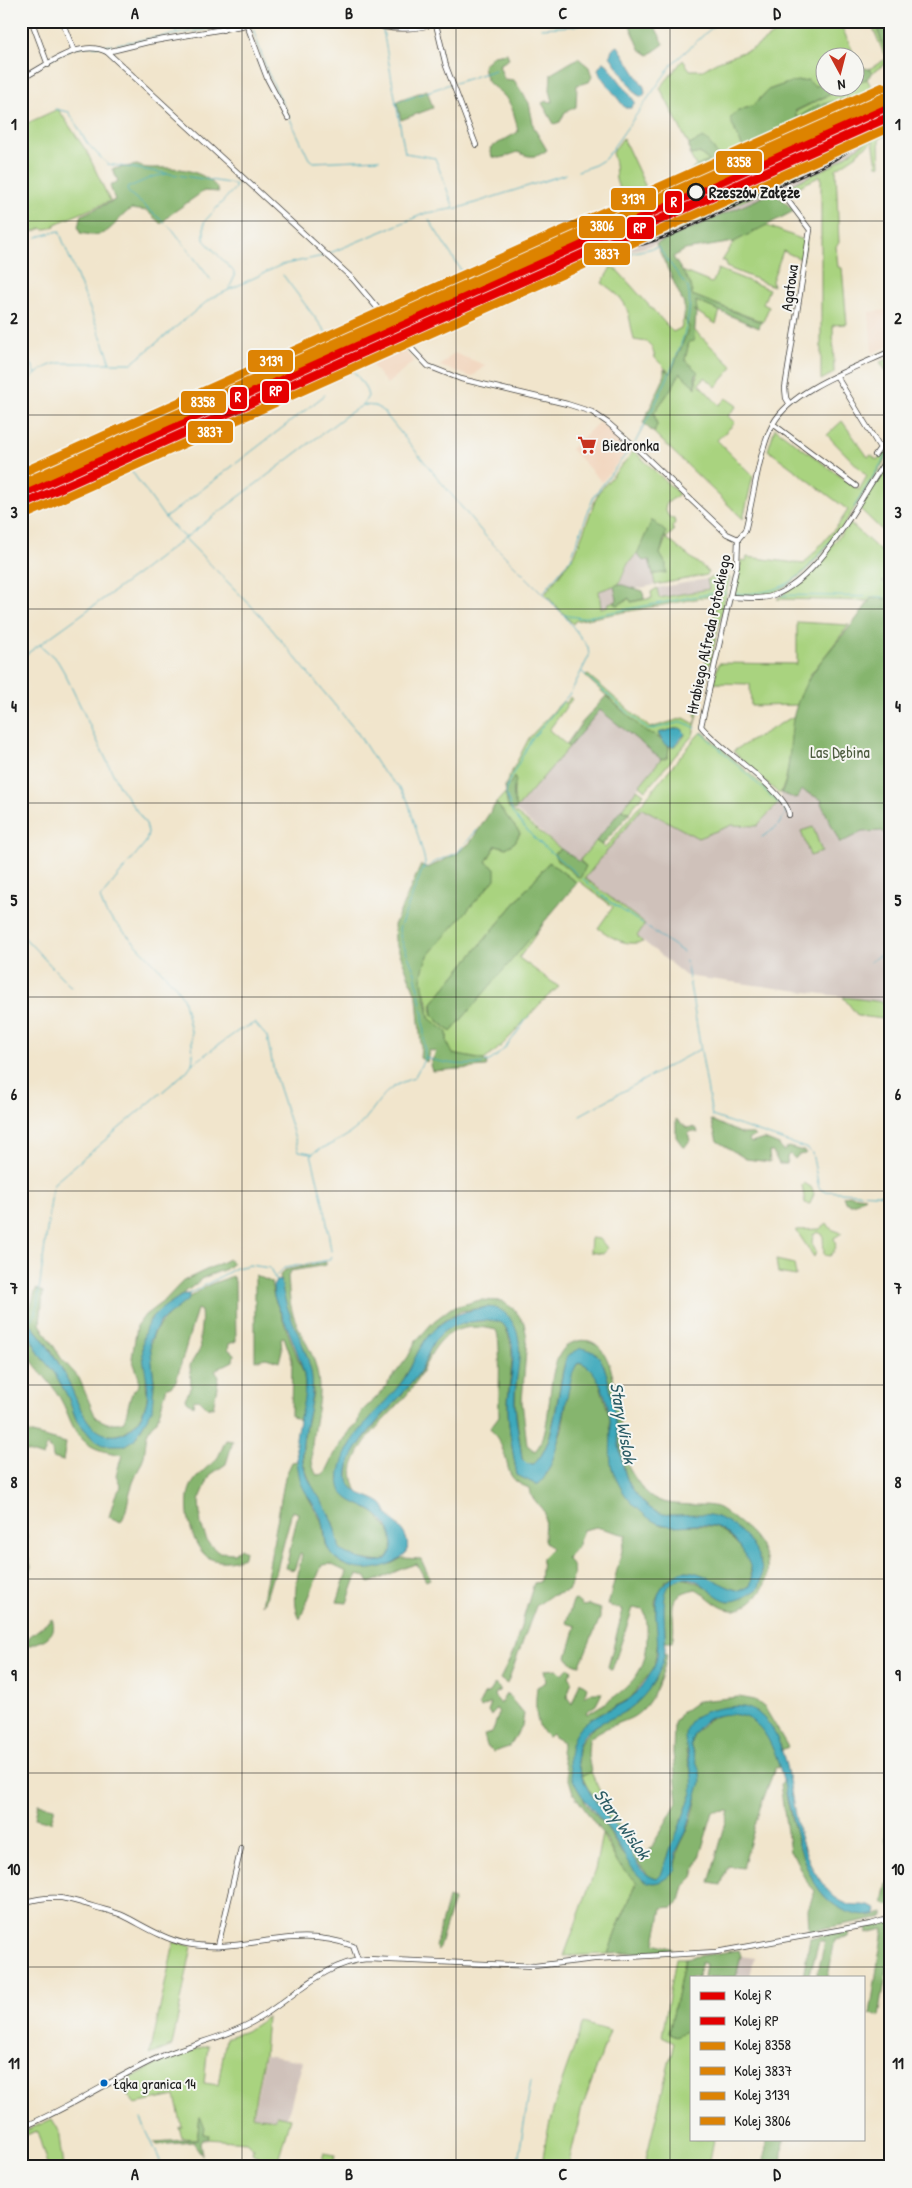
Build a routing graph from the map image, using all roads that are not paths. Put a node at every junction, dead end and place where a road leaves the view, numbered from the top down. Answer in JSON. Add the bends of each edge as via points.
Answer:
{"nodes":[{"id":1,"x":62,"y":21,"type":"edge"},
{"id":2,"x":221,"y":21,"type":"edge"},
{"id":3,"x":258,"y":21,"type":"edge"},
{"id":4,"x":336,"y":21,"type":"edge"},
{"id":5,"x":346,"y":21,"type":"edge"},
{"id":6,"x":367,"y":21,"type":"edge"},
{"id":7,"x":445,"y":21,"type":"edge"},
{"id":8,"x":511,"y":21,"type":"edge"},
{"id":9,"x":539,"y":21,"type":"edge"},
{"id":10,"x":32,"y":22,"type":"edge"},
{"id":11,"x":436,"y":24,"type":"junction"},
{"id":12,"x":247,"y":25,"type":"junction"},
{"id":13,"x":223,"y":30,"type":"junction"},
{"id":14,"x":74,"y":51,"type":"junction"},
{"id":15,"x":107,"y":52,"type":"junction"},
{"id":16,"x":48,"y":65,"type":"junction"},
{"id":17,"x":21,"y":79,"type":"edge"},
{"id":18,"x":288,"y":118,"type":"dead end"},
{"id":19,"x":476,"y":145,"type":"dead end"},
{"id":20,"x":777,"y":186,"type":"dead end"},
{"id":21,"x":891,"y":351,"type":"edge"},
{"id":22,"x":837,"y":377,"type":"junction"},
{"id":23,"x":789,"y":403,"type":"junction"},
{"id":24,"x":773,"y":424,"type":"junction"},
{"id":25,"x":891,"y":454,"type":"edge"},
{"id":26,"x":875,"y":455,"type":"dead end"},
{"id":27,"x":856,"y":486,"type":"dead end"},
{"id":28,"x":738,"y":539,"type":"junction"},
{"id":29,"x":730,"y":597,"type":"junction"},
{"id":30,"x":789,"y":815,"type":"dead end"},
{"id":31,"x":241,"y":1848,"type":"dead end"},
{"id":32,"x":21,"y":1903,"type":"edge"},
{"id":33,"x":891,"y":1918,"type":"edge"},
{"id":34,"x":218,"y":1946,"type":"junction"},
{"id":35,"x":358,"y":1960,"type":"junction"},
{"id":36,"x":21,"y":2128,"type":"edge"}],
"edges":[{"from":1,"to":14,"type":"street"},
{"from":2,"to":13,"type":"street"},
{"from":3,"to":12,"type":"street"},
{"from":4,"to":5,"type":"street"},
{"from":6,"to":11,"type":"street","via":[[390,27],[417,28]]},
{"from":7,"to":11,"type":"street"},
{"from":8,"to":9,"type":"street","via":[[524,24]]},
{"from":10,"to":16,"type":"street"},
{"from":11,"to":19,"type":"street","via":[[446,66]]},
{"from":12,"to":13,"type":"street"},
{"from":12,"to":18,"type":"street","via":[[267,78]]},
{"from":13,"to":15,"type":"street"},
{"from":14,"to":15,"type":"street","via":[[93,48]]},
{"from":14,"to":16,"type":"street"},
{"from":15,"to":28,"type":"street","name":"Hrabiego Alfreda Potockiego","via":[[353,279],[428,366],[461,378],[592,412],[608,423],[727,534]]},
{"from":16,"to":17,"type":"street"},
{"from":20,"to":23,"type":"street","name":"Agatowa","via":[[810,230],[785,388]]},
{"from":21,"to":22,"type":"street","name":"Hrabiego Alfreda Potockiego"},
{"from":22,"to":23,"type":"street","name":"Hrabiego Alfreda Potockiego"},
{"from":22,"to":26,"type":"street","via":[[880,448]]},
{"from":23,"to":24,"type":"street","name":"Hrabiego Alfreda Potockiego"},
{"from":24,"to":27,"type":"street"},
{"from":24,"to":28,"type":"street","name":"Hrabiego Alfreda Potockiego","via":[[765,444],[745,531]]},
{"from":25,"to":29,"type":"street","via":[[843,531],[802,577],[774,595]]},
{"from":28,"to":29,"type":"street","name":"Hrabiego Alfreda Potockiego","via":[[739,554]]},
{"from":29,"to":30,"type":"street","name":"Hrabiego Alfreda Potockiego","via":[[701,726],[773,790],[787,806]]},
{"from":31,"to":34,"type":"street"},
{"from":32,"to":34,"type":"street","via":[[66,1897],[123,1915],[149,1931],[182,1942]]},
{"from":33,"to":35,"type":"street","via":[[701,1953],[535,1966]]},
{"from":34,"to":35,"type":"street","via":[[306,1936],[353,1946]]},
{"from":35,"to":36,"type":"street","via":[[330,1969],[244,2026],[153,2060],[49,2117]]}]}
